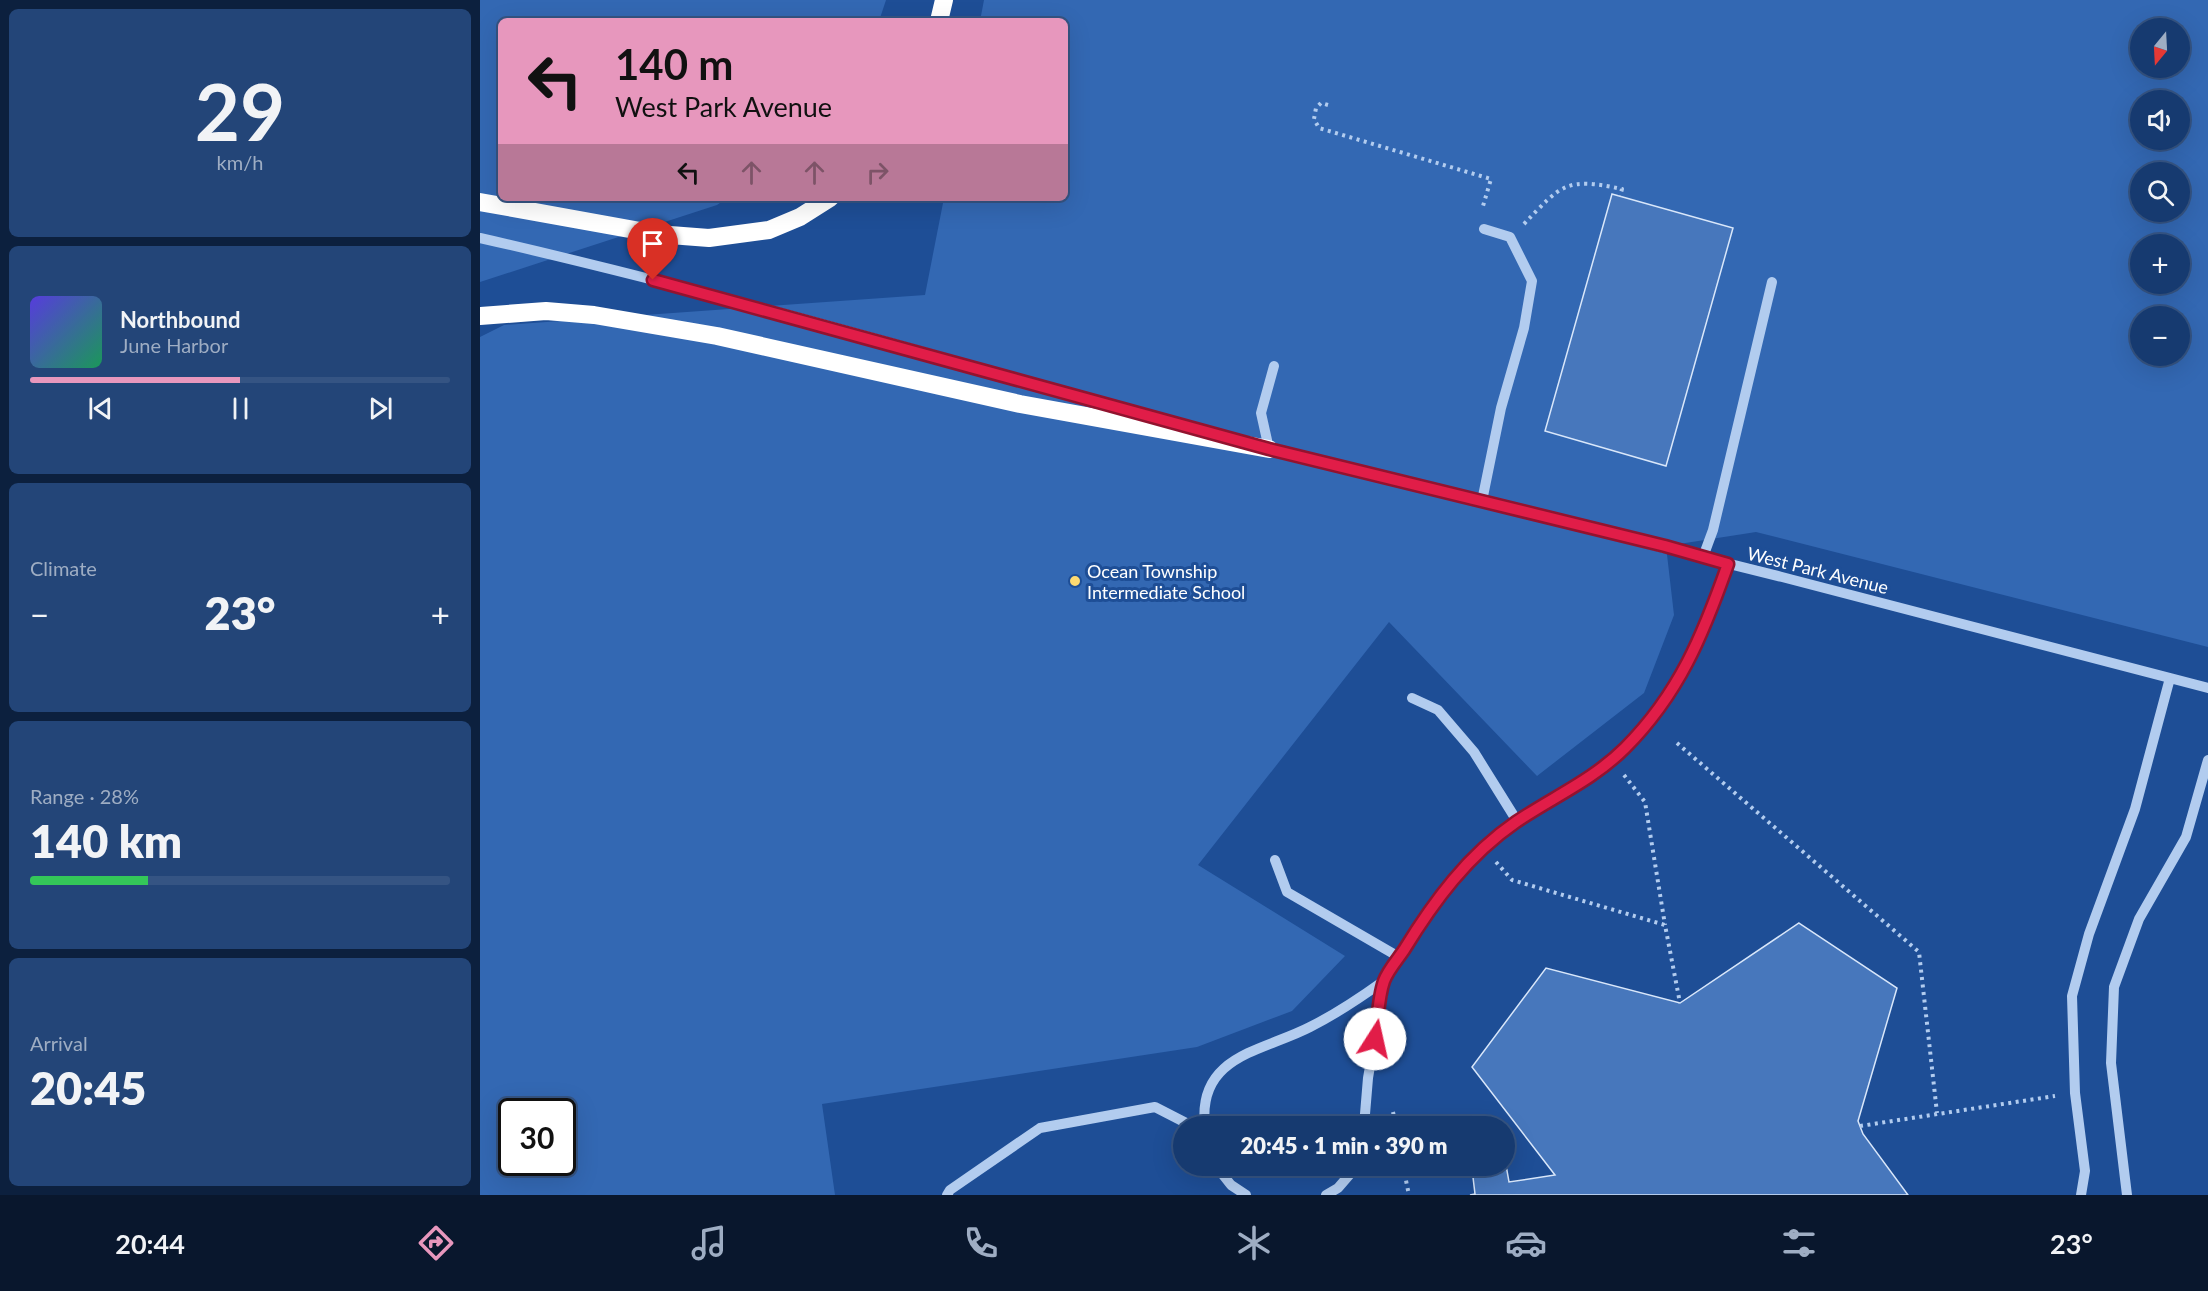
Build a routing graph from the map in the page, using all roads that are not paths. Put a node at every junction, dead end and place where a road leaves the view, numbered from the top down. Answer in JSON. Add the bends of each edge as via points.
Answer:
{"nodes":[{"id":1,"x":944,"y":0,"type":"edge"},
{"id":2,"x":940,"y":18,"type":"edge"},
{"id":3,"x":825,"y":201,"type":"edge"},
{"id":4,"x":480,"y":202,"type":"edge"},
{"id":5,"x":1484,"y":230,"type":"dead end"},
{"id":6,"x":480,"y":238,"type":"edge"},
{"id":7,"x":1772,"y":282,"type":"dead end"},
{"id":8,"x":480,"y":316,"type":"edge"},
{"id":9,"x":1274,"y":366,"type":"dead end"},
{"id":10,"x":1269,"y":449,"type":"junction"},
{"id":11,"x":1482,"y":501,"type":"junction"},
{"id":12,"x":1703,"y":557,"type":"junction"},
{"id":13,"x":1728,"y":564,"type":"junction"},
{"id":14,"x":2170,"y":678,"type":"junction"},
{"id":15,"x":2208,"y":688,"type":"edge"},
{"id":16,"x":1412,"y":698,"type":"dead end"},
{"id":17,"x":2208,"y":760,"type":"edge"},
{"id":18,"x":1517,"y":821,"type":"junction"},
{"id":19,"x":1275,"y":860,"type":"dead end"},
{"id":20,"x":1399,"y":957,"type":"junction"},
{"id":21,"x":1384,"y":980,"type":"junction"},
{"id":22,"x":1173,"y":1116,"type":"edge"},
{"id":23,"x":1206,"y":1116,"type":"edge"},
{"id":24,"x":1366,"y":1116,"type":"edge"},
{"id":25,"x":1224,"y":1176,"type":"edge"},
{"id":26,"x":1348,"y":1176,"type":"edge"},
{"id":27,"x":947,"y":1195,"type":"edge"},
{"id":28,"x":1246,"y":1195,"type":"edge"},
{"id":29,"x":1326,"y":1195,"type":"edge"},
{"id":30,"x":2081,"y":1195,"type":"edge"},
{"id":31,"x":2127,"y":1195,"type":"edge"}],
"edges":[{"from":1,"to":2,"type":"highway"},
{"from":3,"to":4,"type":"highway","via":[[769,230],[709,238],[657,234]]},
{"from":5,"to":11,"type":"street","via":[[1510,237],[1532,281]]},
{"from":6,"to":10,"type":"street","name":"West Park Avenue","via":[[787,315]]},
{"from":7,"to":12,"type":"street","via":[[1713,530]]},
{"from":8,"to":10,"type":"highway","via":[[546,311],[594,315],[694,332],[1020,404]]},
{"from":9,"to":10,"type":"street","via":[[1261,413]]},
{"from":10,"to":11,"type":"street","name":"West Park Avenue"},
{"from":11,"to":12,"type":"street","name":"West Park Avenue"},
{"from":12,"to":13,"type":"street","name":"West Park Avenue"},
{"from":13,"to":14,"type":"street","name":"West Park Avenue"},
{"from":13,"to":18,"type":"street","via":[[1704,630],[1674,690],[1649,723],[1612,759],[1572,789]]},
{"from":14,"to":15,"type":"street","name":"West Park Avenue"},
{"from":14,"to":30,"type":"street","via":[[2135,809],[2089,934],[2072,996],[2075,1093],[2085,1171]]},
{"from":16,"to":18,"type":"street","via":[[1438,710],[1445,718],[1474,752]]},
{"from":17,"to":31,"type":"street","via":[[2186,837],[2139,919],[2114,987],[2111,1063]]},
{"from":18,"to":20,"type":"street","via":[[1483,848],[1437,898]]},
{"from":19,"to":20,"type":"street","via":[[1287,892]]},
{"from":20,"to":21,"type":"street"},
{"from":21,"to":23,"type":"street","via":[[1352,1004],[1307,1029],[1248,1051],[1230,1062],[1209,1093]]},
{"from":21,"to":24,"type":"street"},
{"from":22,"to":27,"type":"street","via":[[1155,1107],[1040,1128]]},
{"from":25,"to":28,"type":"street"},
{"from":26,"to":29,"type":"street"}]}
